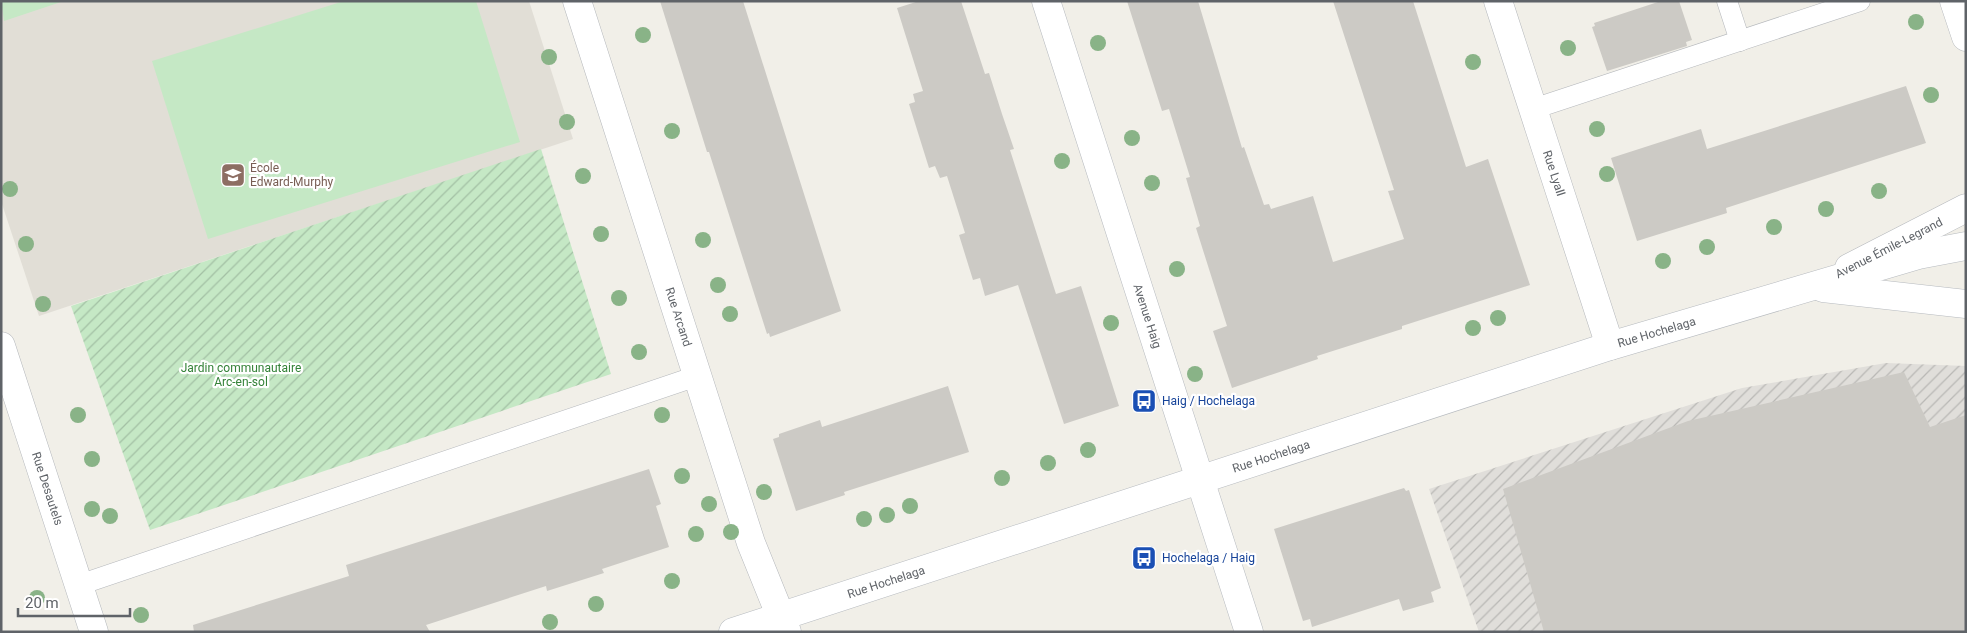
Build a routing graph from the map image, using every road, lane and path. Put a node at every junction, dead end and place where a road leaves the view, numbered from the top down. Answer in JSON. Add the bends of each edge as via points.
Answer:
{"nodes":[{"id":1,"x":577,"y":1,"type":"edge"},
{"id":2,"x":1046,"y":1,"type":"edge"},
{"id":3,"x":1498,"y":1,"type":"edge"},
{"id":4,"x":1727,"y":1,"type":"edge"},
{"id":5,"x":1860,"y":1,"type":"edge"},
{"id":6,"x":1954,"y":1,"type":"edge"},
{"id":7,"x":1966,"y":37,"type":"edge"},
{"id":8,"x":1740,"y":41,"type":"junction"},
{"id":9,"x":1533,"y":109,"type":"junction"},
{"id":10,"x":1966,"y":208,"type":"edge"},
{"id":11,"x":1966,"y":246,"type":"edge"},
{"id":12,"x":1812,"y":287,"type":"junction"},
{"id":13,"x":1966,"y":304,"type":"edge"},
{"id":14,"x":1,"y":346,"type":"edge"},
{"id":15,"x":1610,"y":346,"type":"junction"},
{"id":16,"x":697,"y":376,"type":"junction"},
{"id":17,"x":1200,"y":480,"type":"junction"},
{"id":18,"x":79,"y":585,"type":"junction"},
{"id":19,"x":783,"y":624,"type":"edge"},
{"id":20,"x":94,"y":632,"type":"edge"},
{"id":21,"x":733,"y":632,"type":"edge"},
{"id":22,"x":1249,"y":632,"type":"edge"}],
"edges":[{"from":1,"to":16,"type":"street","name":"Rue Arcand"},
{"from":2,"to":17,"type":"street","name":"Avenue Haig"},
{"from":3,"to":9,"type":"street","name":"Rue Lyall"},
{"from":4,"to":8,"type":"lane"},
{"from":5,"to":8,"type":"lane"},
{"from":6,"to":7,"type":"street"},
{"from":8,"to":9,"type":"lane"},
{"from":9,"to":15,"type":"street","name":"Rue Lyall"},
{"from":10,"to":12,"type":"street","name":"Avenue Émile-Legrand"},
{"from":11,"to":12,"type":"street","name":"Rue Hochelaga","via":[[1918,255]]},
{"from":12,"to":13,"type":"street","name":"Rue Hochelaga"},
{"from":12,"to":15,"type":"street","name":"Rue Hochelaga"},
{"from":14,"to":18,"type":"street","name":"Rue Desautels"},
{"from":15,"to":17,"type":"street","name":"Rue Hochelaga"},
{"from":16,"to":18,"type":"lane"},
{"from":16,"to":19,"type":"street","name":"Rue Arcand","via":[[751,543]]},
{"from":17,"to":19,"type":"street","name":"Rue Hochelaga"},
{"from":17,"to":22,"type":"street","name":"Avenue Haig"},
{"from":18,"to":20,"type":"street","name":"Rue Desautels"},
{"from":19,"to":21,"type":"street","name":"Rue Hochelaga"}]}
